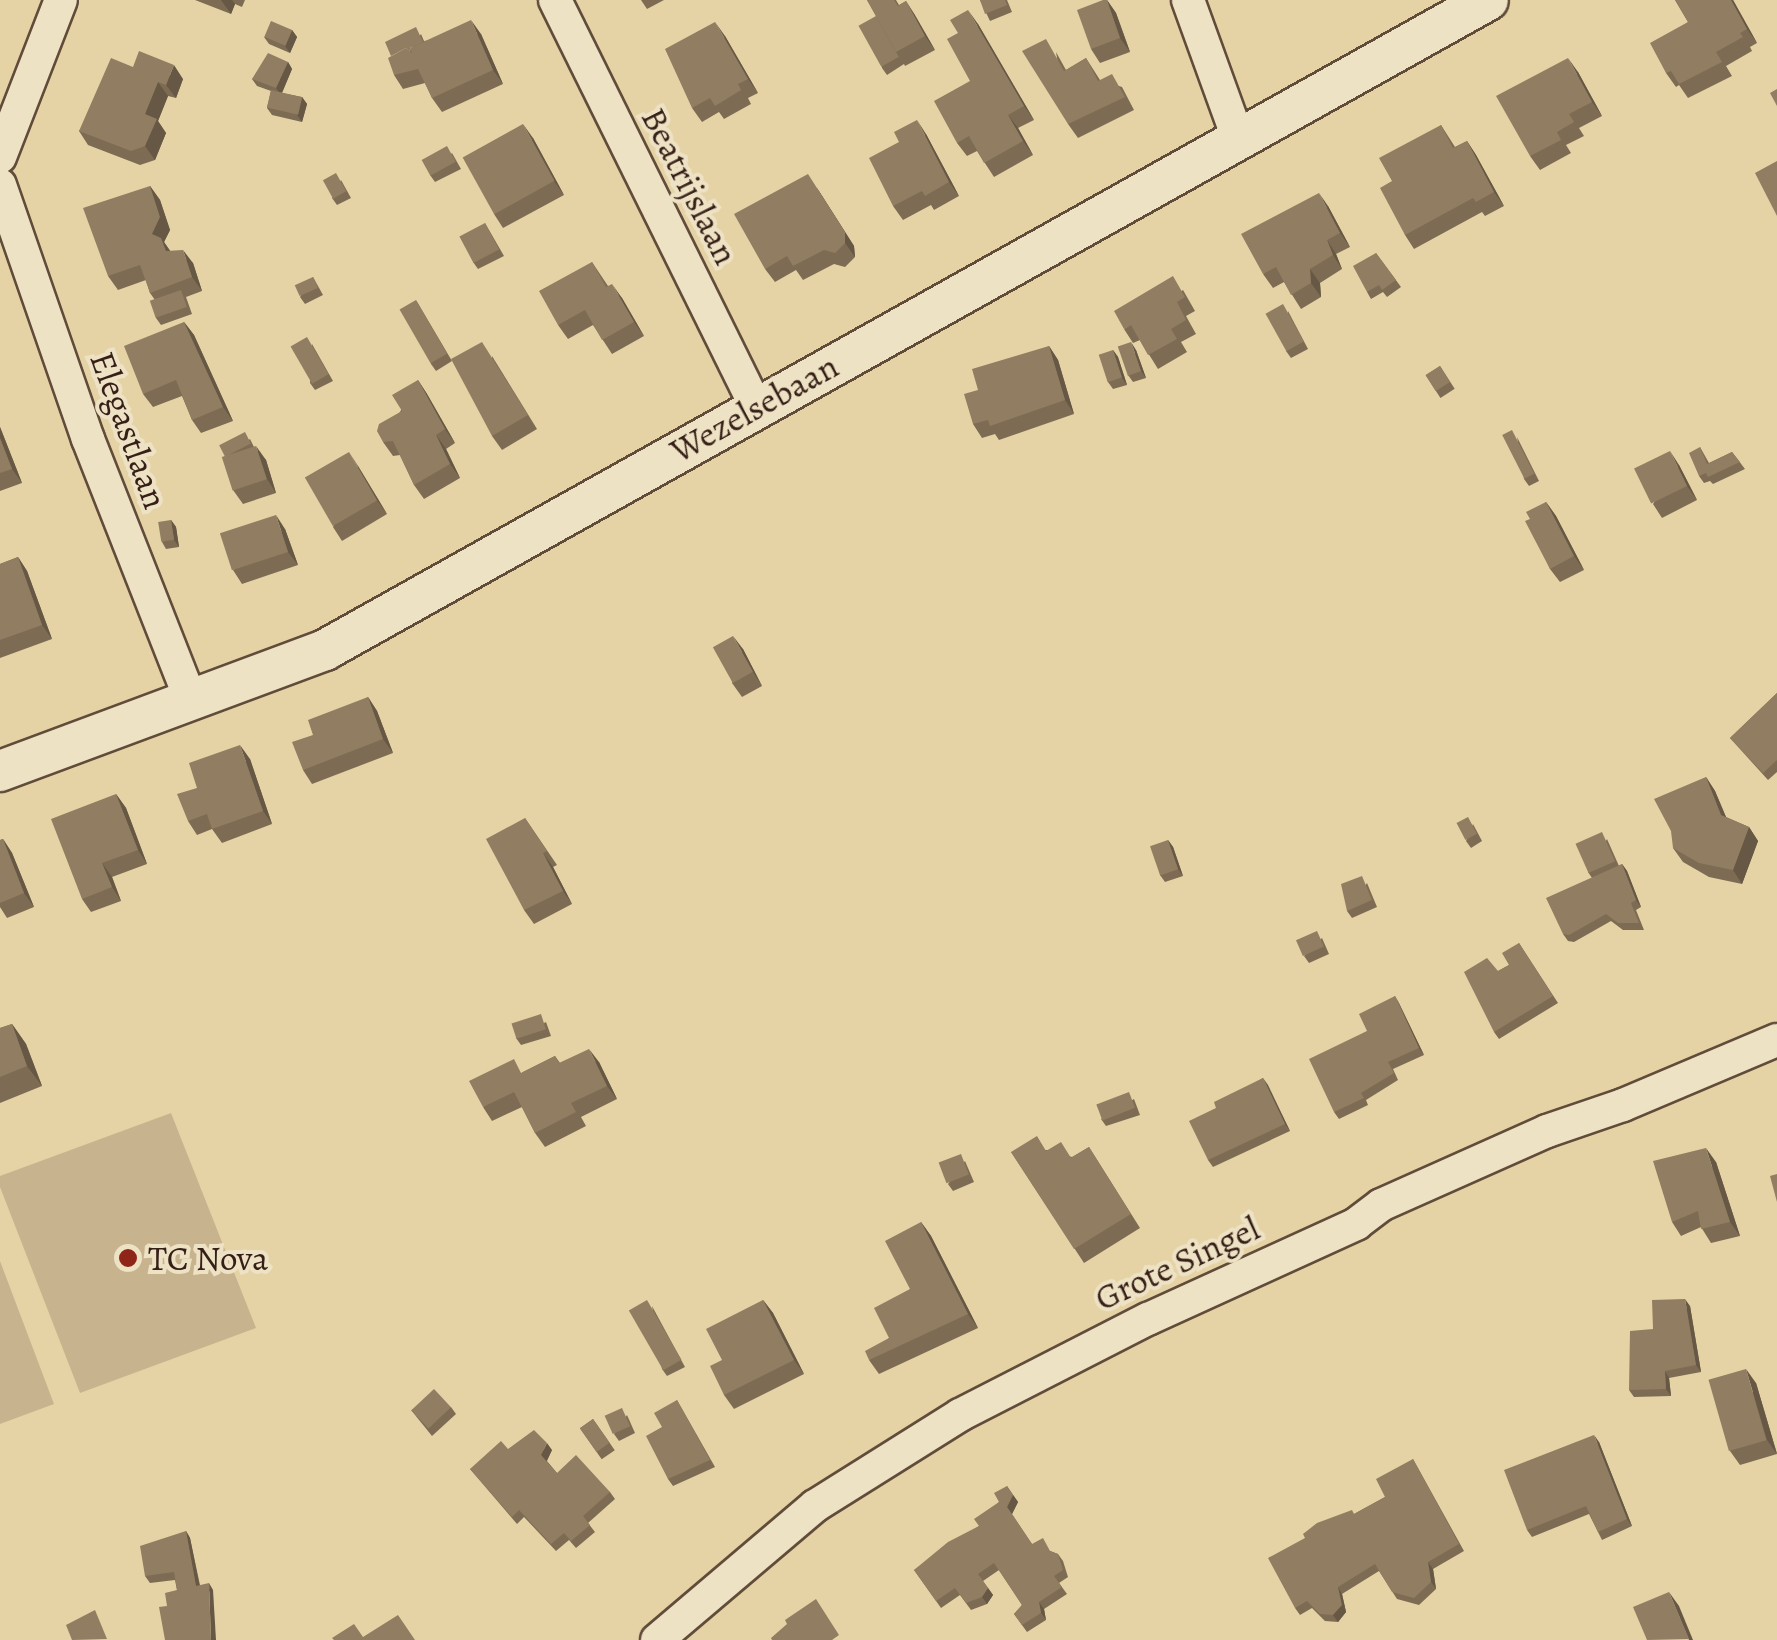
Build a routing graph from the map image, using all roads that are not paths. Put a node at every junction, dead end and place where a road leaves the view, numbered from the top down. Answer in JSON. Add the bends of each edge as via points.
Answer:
{"nodes":[{"id":1,"x":62,"y":0,"type":"edge"},
{"id":2,"x":555,"y":0,"type":"edge"},
{"id":3,"x":1188,"y":0,"type":"edge"},
{"id":4,"x":1488,"y":0,"type":"edge"},
{"id":5,"x":1238,"y":138,"type":"junction"},
{"id":6,"x":0,"y":158,"type":"edge"},
{"id":7,"x":0,"y":185,"type":"edge"},
{"id":8,"x":756,"y":406,"type":"junction"},
{"id":9,"x":191,"y":700,"type":"junction"},
{"id":10,"x":0,"y":771,"type":"edge"},
{"id":11,"x":1777,"y":1040,"type":"edge"},
{"id":12,"x":657,"y":1640,"type":"edge"}],
"edges":[{"from":1,"to":6,"type":"street"},
{"from":2,"to":8,"type":"street","name":"Beatrijslaan"},
{"from":3,"to":5,"type":"street"},
{"from":4,"to":5,"type":"street","name":"Wezelsebaan"},
{"from":5,"to":8,"type":"street","name":"Wezelsebaan"},
{"from":7,"to":9,"type":"street","name":"Elegastlaan","via":[[88,439]]},
{"from":8,"to":9,"type":"street","name":"Wezelsebaan","via":[[326,650]]},
{"from":9,"to":10,"type":"street","name":"Wezelsebaan"},
{"from":11,"to":12,"type":"street","name":"Grote Singel","via":[[1380,1205],[1356,1224],[960,1415],[815,1506]]}]}
